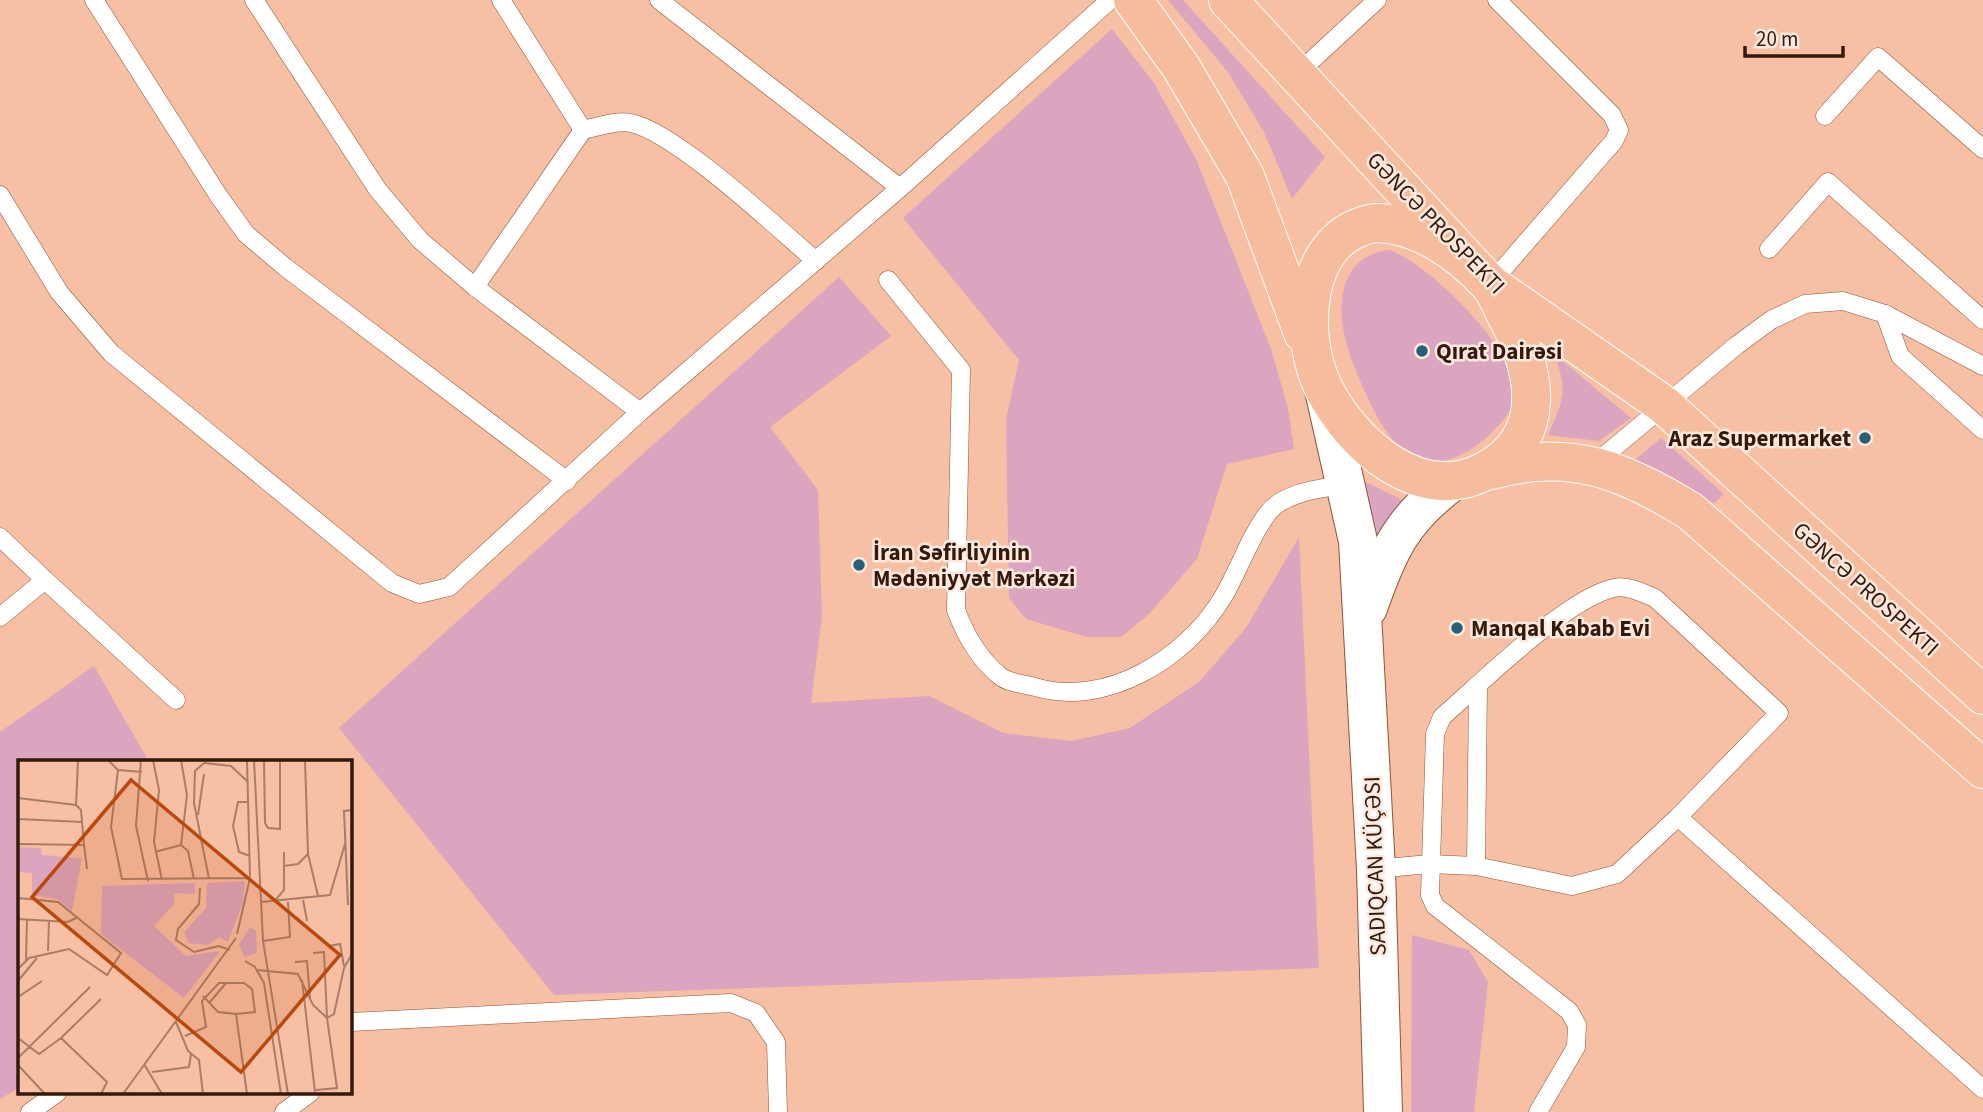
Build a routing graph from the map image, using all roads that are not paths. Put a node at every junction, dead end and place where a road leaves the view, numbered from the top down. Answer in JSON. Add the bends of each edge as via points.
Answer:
{"nodes":[{"id":1,"x":94,"y":0,"type":"edge"},
{"id":2,"x":254,"y":0,"type":"edge"},
{"id":3,"x":501,"y":0,"type":"edge"},
{"id":4,"x":659,"y":0,"type":"edge"},
{"id":5,"x":1110,"y":0,"type":"edge"},
{"id":6,"x":1133,"y":0,"type":"edge"},
{"id":7,"x":1228,"y":0,"type":"edge"},
{"id":8,"x":1497,"y":0,"type":"edge"},
{"id":9,"x":1369,"y":3,"type":"edge"},
{"id":10,"x":1297,"y":74,"type":"junction"},
{"id":11,"x":1825,"y":116,"type":"dead end"},
{"id":12,"x":583,"y":130,"type":"junction"},
{"id":13,"x":1983,"y":149,"type":"edge"},
{"id":14,"x":900,"y":188,"type":"junction"},
{"id":15,"x":0,"y":195,"type":"edge"},
{"id":16,"x":1769,"y":249,"type":"dead end"},
{"id":17,"x":816,"y":261,"type":"junction"},
{"id":18,"x":888,"y":280,"type":"dead end"},
{"id":19,"x":1490,"y":284,"type":"junction"},
{"id":20,"x":475,"y":287,"type":"junction"},
{"id":21,"x":1885,"y":314,"type":"junction"},
{"id":22,"x":1983,"y":320,"type":"edge"},
{"id":23,"x":1983,"y":366,"type":"edge"},
{"id":24,"x":1319,"y":375,"type":"junction"},
{"id":25,"x":1664,"y":405,"type":"junction"},
{"id":26,"x":640,"y":412,"type":"junction"},
{"id":27,"x":1983,"y":430,"type":"edge"},
{"id":28,"x":1592,"y":466,"type":"junction"},
{"id":29,"x":1466,"y":478,"type":"junction"},
{"id":30,"x":567,"y":481,"type":"junction"},
{"id":31,"x":1346,"y":484,"type":"junction"},
{"id":32,"x":0,"y":537,"type":"edge"},
{"id":33,"x":45,"y":580,"type":"junction"},
{"id":34,"x":0,"y":617,"type":"edge"},
{"id":35,"x":1364,"y":620,"type":"junction"},
{"id":36,"x":1478,"y":685,"type":"junction"},
{"id":37,"x":1983,"y":695,"type":"edge"},
{"id":38,"x":176,"y":700,"type":"dead end"},
{"id":39,"x":1983,"y":769,"type":"edge"},
{"id":40,"x":1678,"y":817,"type":"junction"},
{"id":41,"x":1429,"y":864,"type":"junction"},
{"id":42,"x":1476,"y":866,"type":"junction"},
{"id":43,"x":1376,"y":869,"type":"junction"},
{"id":44,"x":352,"y":1022,"type":"edge"},
{"id":45,"x":1983,"y":1089,"type":"edge"},
{"id":46,"x":56,"y":1094,"type":"edge"},
{"id":47,"x":309,"y":1094,"type":"edge"},
{"id":48,"x":30,"y":1112,"type":"edge"},
{"id":49,"x":284,"y":1112,"type":"edge"},
{"id":50,"x":778,"y":1112,"type":"edge"},
{"id":51,"x":1383,"y":1112,"type":"edge"},
{"id":52,"x":1538,"y":1112,"type":"edge"}],
"edges":[{"from":1,"to":30,"type":"lane","via":[[246,234]]},
{"from":2,"to":20,"type":"lane","via":[[378,190],[420,240]]},
{"from":3,"to":12,"type":"lane"},
{"from":4,"to":14,"type":"lane"},
{"from":5,"to":14,"type":"lane"},
{"from":6,"to":24,"type":"main road","via":[[1181,67],[1245,176]]},
{"from":7,"to":10,"type":"main road","name":"GƏNCƏ PROSPEKTI"},
{"from":8,"to":19,"type":"lane","via":[[1612,115],[1619,130],[1615,141]]},
{"from":9,"to":10,"type":"lane"},
{"from":10,"to":19,"type":"main road","name":"GƏNCƏ PROSPEKTI"},
{"from":11,"to":13,"type":"lane","via":[[1878,57]]},
{"from":12,"to":17,"type":"lane","via":[[627,122],[653,129]]},
{"from":12,"to":20,"type":"lane"},
{"from":14,"to":17,"type":"lane"},
{"from":15,"to":30,"type":"lane","via":[[60,292],[111,353],[392,583],[419,594],[449,587]]},
{"from":16,"to":22,"type":"lane","via":[[1828,182]]},
{"from":17,"to":26,"type":"lane"},
{"from":18,"to":31,"type":"lane","via":[[961,370],[956,611],[965,634],[1001,677],[1058,694],[1110,688],[1156,666],[1221,601],[1268,512],[1297,494]]},
{"from":19,"to":24,"type":"main road","via":[[1422,232],[1394,223],[1358,226],[1331,246],[1311,291],[1309,316]]},
{"from":19,"to":25,"type":"main road","name":"GƏNCƏ PROSPEKTI"},
{"from":19,"to":29,"type":"main road","via":[[1522,347],[1532,393],[1529,421],[1519,445],[1499,464]]},
{"from":20,"to":26,"type":"lane"},
{"from":21,"to":23,"type":"lane"},
{"from":21,"to":25,"type":"lane","via":[[1843,300],[1805,304],[1770,320]]},
{"from":21,"to":27,"type":"lane","via":[[1900,356]]},
{"from":24,"to":29,"type":"main road","via":[[1345,424],[1393,466],[1415,477]]},
{"from":24,"to":31,"type":"street"},
{"from":25,"to":28,"type":"lane"},
{"from":25,"to":37,"type":"main road","name":"GƏNCƏ PROSPEKTI"},
{"from":26,"to":30,"type":"lane"},
{"from":28,"to":29,"type":"main road","via":[[1540,459]]},
{"from":28,"to":39,"type":"main road","via":[[1656,489],[1690,510]]},
{"from":29,"to":35,"type":"street","via":[[1424,503],[1395,539]]},
{"from":31,"to":35,"type":"street","via":[[1358,541]]},
{"from":32,"to":33,"type":"lane"},
{"from":33,"to":34,"type":"lane"},
{"from":33,"to":38,"type":"lane"},
{"from":35,"to":43,"type":"street"},
{"from":36,"to":40,"type":"lane","via":[[1581,600],[1616,587],[1655,598],[1779,713]]},
{"from":36,"to":41,"type":"lane","via":[[1442,718],[1435,734]]},
{"from":36,"to":42,"type":"lane"},
{"from":40,"to":42,"type":"lane","via":[[1617,874],[1572,886]]},
{"from":40,"to":45,"type":"lane"},
{"from":41,"to":42,"type":"lane"},
{"from":41,"to":43,"type":"lane"},
{"from":41,"to":52,"type":"lane","via":[[1435,906],[1569,1011],[1577,1025],[1576,1047]]},
{"from":43,"to":51,"type":"street"},
{"from":44,"to":50,"type":"lane","via":[[731,1003],[756,1013],[776,1042]]},
{"from":46,"to":48,"type":"lane"},
{"from":47,"to":49,"type":"lane"}]}
